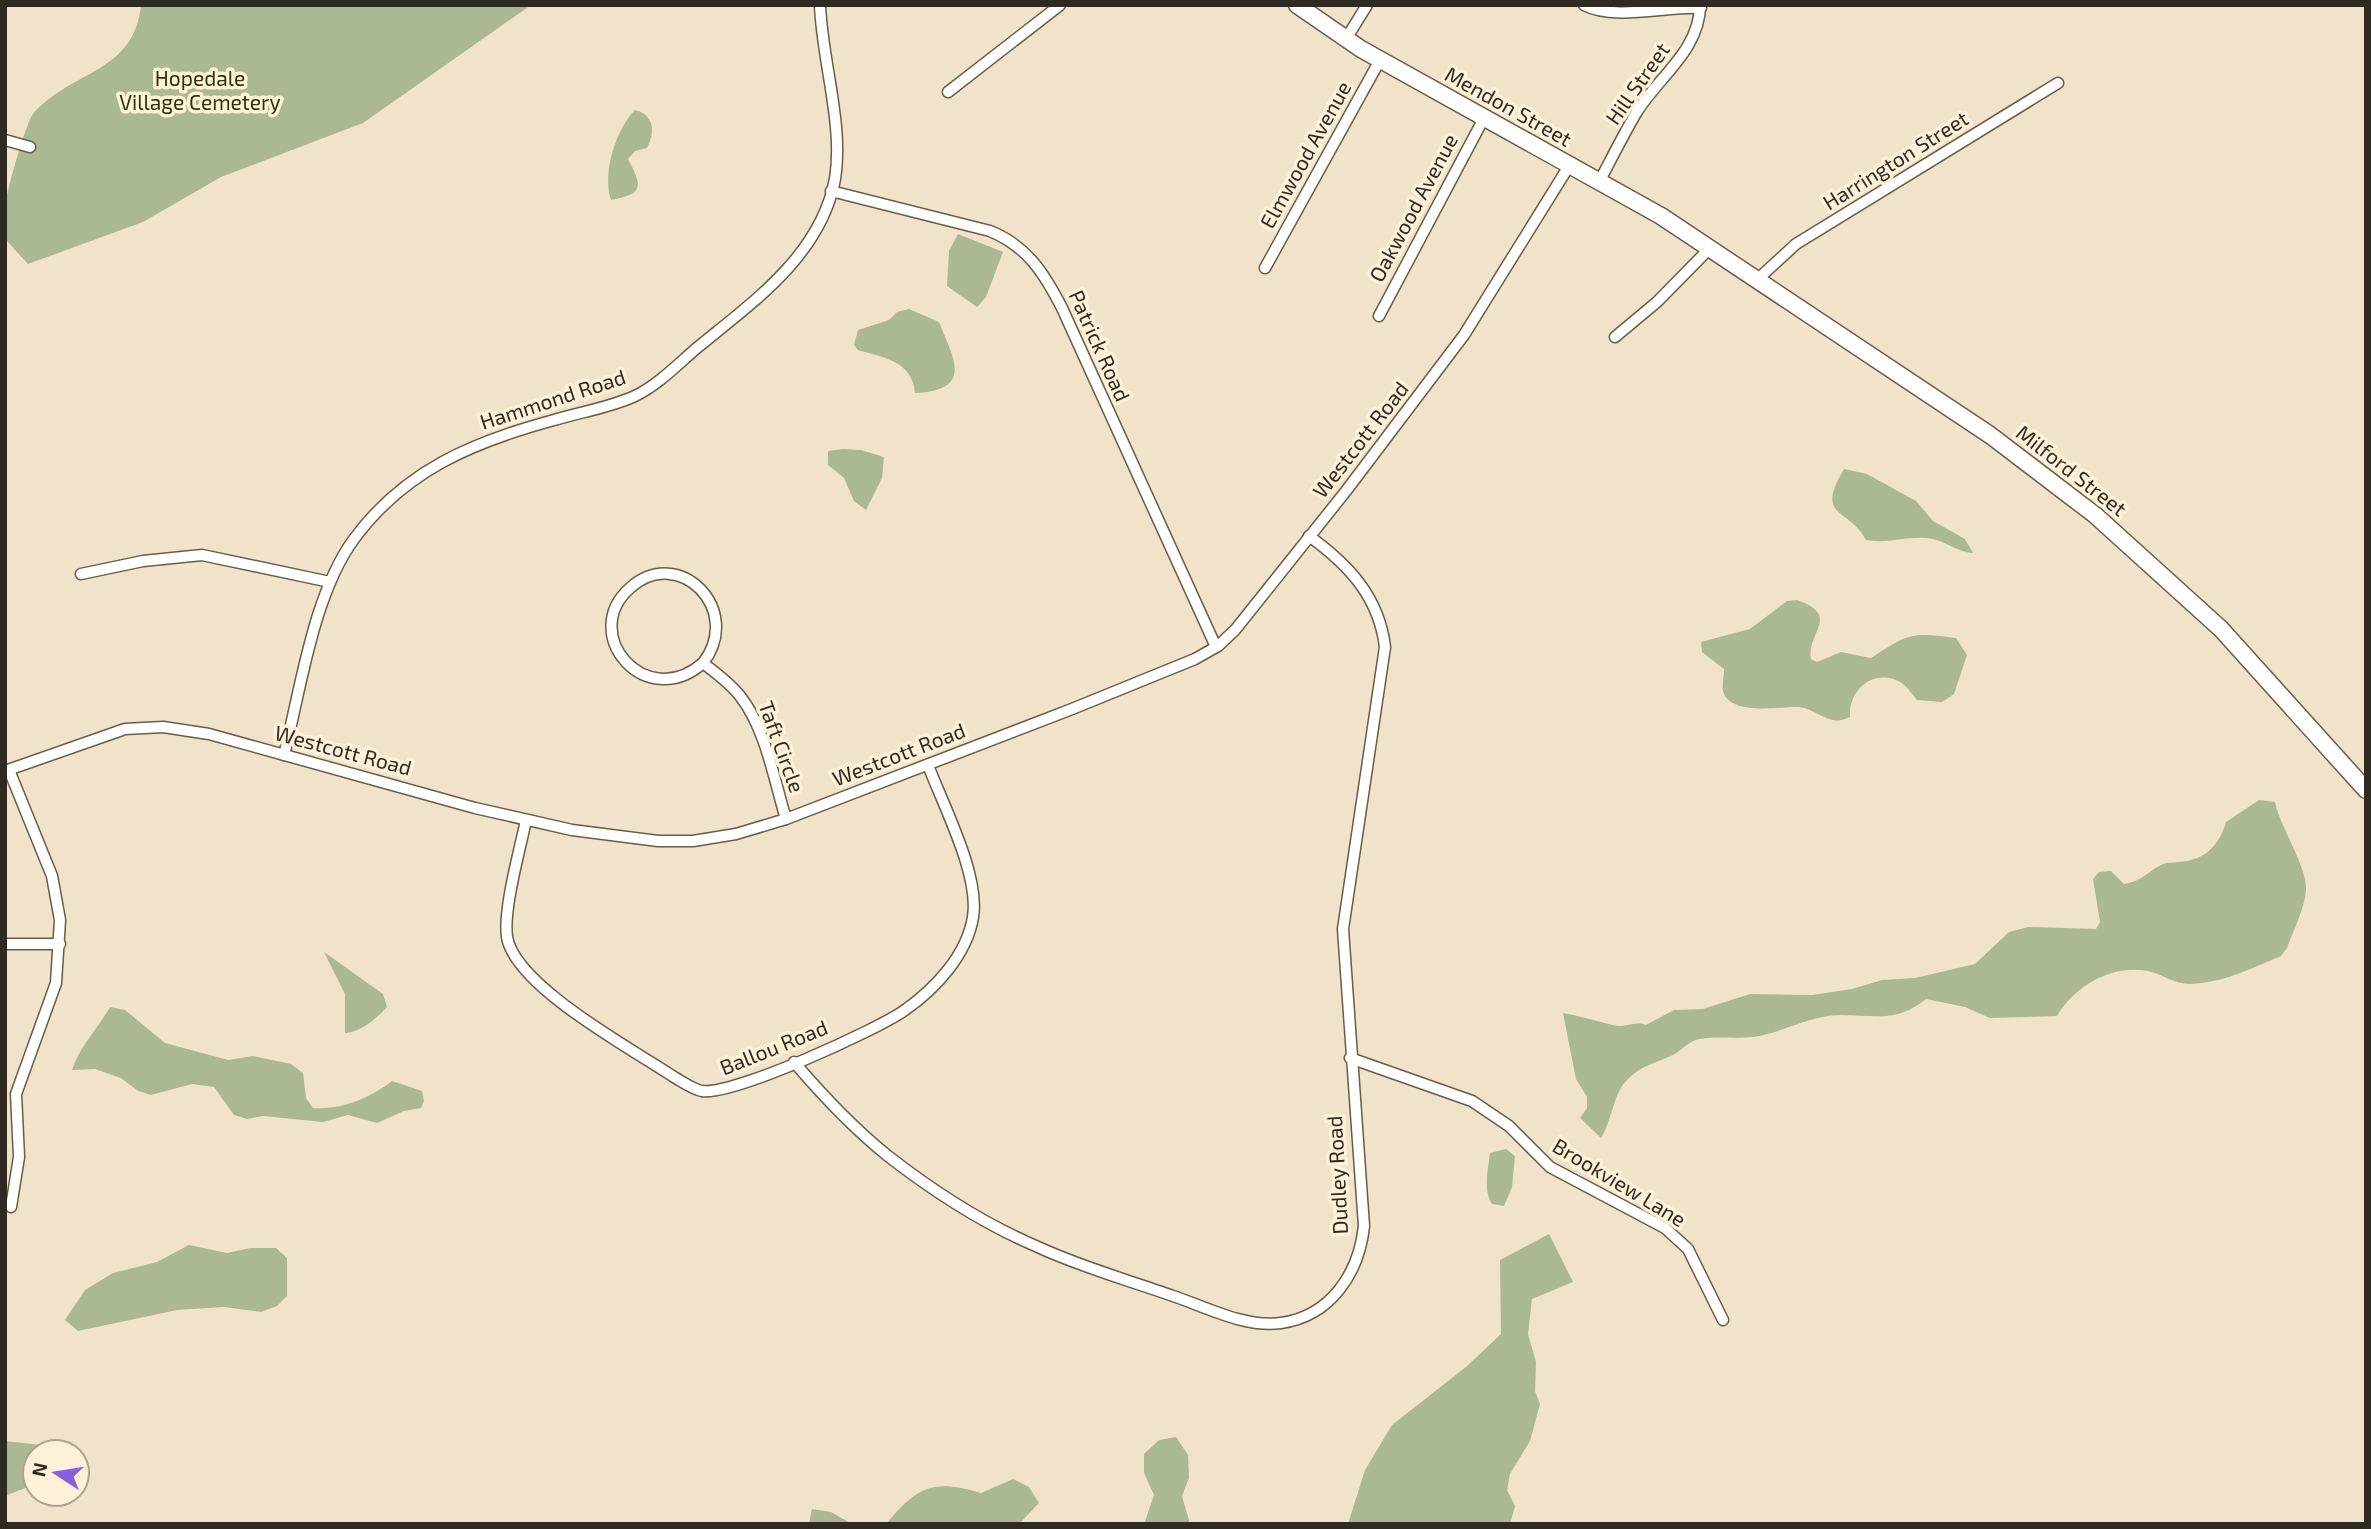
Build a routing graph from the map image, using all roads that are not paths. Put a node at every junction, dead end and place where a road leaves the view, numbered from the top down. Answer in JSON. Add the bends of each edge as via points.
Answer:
{"nodes":[{"id":1,"x":820,"y":5,"type":"edge"},
{"id":2,"x":1060,"y":5,"type":"edge"},
{"id":3,"x":1297,"y":5,"type":"edge"},
{"id":4,"x":1367,"y":5,"type":"edge"},
{"id":5,"x":1584,"y":5,"type":"edge"},
{"id":6,"x":1701,"y":6,"type":"edge"},
{"id":7,"x":1346,"y":39,"type":"junction"},
{"id":8,"x":1380,"y":60,"type":"junction"},
{"id":9,"x":2058,"y":83,"type":"dead end"},
{"id":10,"x":948,"y":92,"type":"dead end"},
{"id":11,"x":1484,"y":118,"type":"junction"},
{"id":12,"x":5,"y":139,"type":"edge"},
{"id":13,"x":30,"y":147,"type":"dead end"},
{"id":14,"x":1569,"y":166,"type":"junction"},
{"id":15,"x":1599,"y":182,"type":"junction"},
{"id":16,"x":831,"y":191,"type":"junction"},
{"id":17,"x":1706,"y":244,"type":"junction"},
{"id":18,"x":1265,"y":268,"type":"dead end"},
{"id":19,"x":1759,"y":278,"type":"junction"},
{"id":20,"x":1379,"y":316,"type":"dead end"},
{"id":21,"x":1615,"y":337,"type":"dead end"},
{"id":22,"x":1309,"y":536,"type":"junction"},
{"id":23,"x":81,"y":575,"type":"dead end"},
{"id":24,"x":330,"y":582,"type":"junction"},
{"id":25,"x":1216,"y":647,"type":"junction"},
{"id":26,"x":703,"y":663,"type":"junction"},
{"id":27,"x":284,"y":755,"type":"junction"},
{"id":28,"x":928,"y":765,"type":"junction"},
{"id":29,"x":7,"y":771,"type":"edge"},
{"id":30,"x":2366,"y":790,"type":"edge"},
{"id":31,"x":786,"y":819,"type":"junction"},
{"id":32,"x":526,"y":820,"type":"junction"},
{"id":33,"x":5,"y":944,"type":"edge"},
{"id":34,"x":60,"y":944,"type":"junction"},
{"id":35,"x":1350,"y":1058,"type":"junction"},
{"id":36,"x":794,"y":1062,"type":"junction"},
{"id":37,"x":11,"y":1207,"type":"dead end"},
{"id":38,"x":1723,"y":1320,"type":"dead end"}],
"edges":[{"from":1,"to":16,"type":"street","name":"Hammond Road","via":[[837,149]]},
{"from":2,"to":10,"type":"street"},
{"from":3,"to":7,"type":"main road","name":"Mendon Street"},
{"from":4,"to":7,"type":"street"},
{"from":5,"to":6,"type":"street","via":[[1601,12]]},
{"from":6,"to":15,"type":"street","name":"Hill Street","via":[[1690,45],[1639,110]]},
{"from":7,"to":8,"type":"main road","name":"Mendon Street"},
{"from":8,"to":11,"type":"main road","name":"Mendon Street"},
{"from":8,"to":18,"type":"street","name":"Elmwood Avenue"},
{"from":9,"to":19,"type":"street","name":"Harrington Street","via":[[1796,244]]},
{"from":11,"to":14,"type":"main road","name":"Mendon Street"},
{"from":11,"to":20,"type":"street","name":"Oakwood Avenue"},
{"from":12,"to":13,"type":"street"},
{"from":14,"to":15,"type":"main road","name":"Mendon Street"},
{"from":14,"to":22,"type":"street","name":"Westcott Road","via":[[1464,335]]},
{"from":15,"to":17,"type":"main road","name":"Mendon Street"},
{"from":16,"to":24,"type":"street","name":"Hammond Road","via":[[806,246],[782,275],[655,382],[621,401],[493,438],[446,457],[381,508],[353,540]]},
{"from":16,"to":25,"type":"street","name":"Patrick Road","via":[[989,231],[1007,238],[1031,258],[1062,308]]},
{"from":17,"to":19,"type":"main road","name":"Milford Street"},
{"from":17,"to":21,"type":"street","via":[[1657,302]]},
{"from":19,"to":30,"type":"main road","name":"Milford Street","via":[[1979,427],[2095,515],[2229,638]]},
{"from":22,"to":25,"type":"street","name":"Westcott Road","via":[[1235,630]]},
{"from":22,"to":35,"type":"street","name":"Dudley Road","via":[[1364,587],[1381,619],[1385,647],[1343,929]]},
{"from":23,"to":24,"type":"street","via":[[143,561],[202,555]]},
{"from":24,"to":27,"type":"street","name":"Hammond Road"},
{"from":25,"to":28,"type":"street","name":"Westcott Road","via":[[1160,674]]},
{"from":26,"to":26,"type":"street","via":[[671,680],[648,677],[627,665],[612,632],[615,608],[629,588],[659,575],[680,577],[699,587],[712,604],[717,624],[714,645]]},
{"from":26,"to":31,"type":"street","name":"Taft Circle","via":[[732,687],[752,716]]},
{"from":27,"to":29,"type":"street","name":"Westcott Road","via":[[209,734],[144,727],[103,736]]},
{"from":27,"to":32,"type":"street","name":"Westcott Road"},
{"from":28,"to":31,"type":"street","name":"Westcott Road"},
{"from":28,"to":36,"type":"street","name":"Ballou Road","via":[[968,872],[974,906],[966,941],[937,982],[904,1011]]},
{"from":29,"to":34,"type":"street","via":[[52,876]]},
{"from":31,"to":32,"type":"street","name":"Westcott Road","via":[[693,841],[658,841]]},
{"from":32,"to":36,"type":"street","name":"Ballou Road","via":[[508,937],[519,964],[542,988],[674,1077],[703,1091],[750,1082]]},
{"from":33,"to":34,"type":"street"},
{"from":34,"to":37,"type":"street","via":[[56,983],[16,1094],[19,1167]]},
{"from":35,"to":36,"type":"street","name":"Dudley Road","via":[[1364,1226],[1358,1259],[1348,1280],[1324,1305],[1292,1320],[1267,1323],[1229,1315],[1016,1237],[888,1156],[832,1106]]},
{"from":35,"to":38,"type":"street","name":"Brookview Lane","via":[[1472,1101],[1509,1126],[1550,1167],[1665,1228],[1688,1250]]}]}
